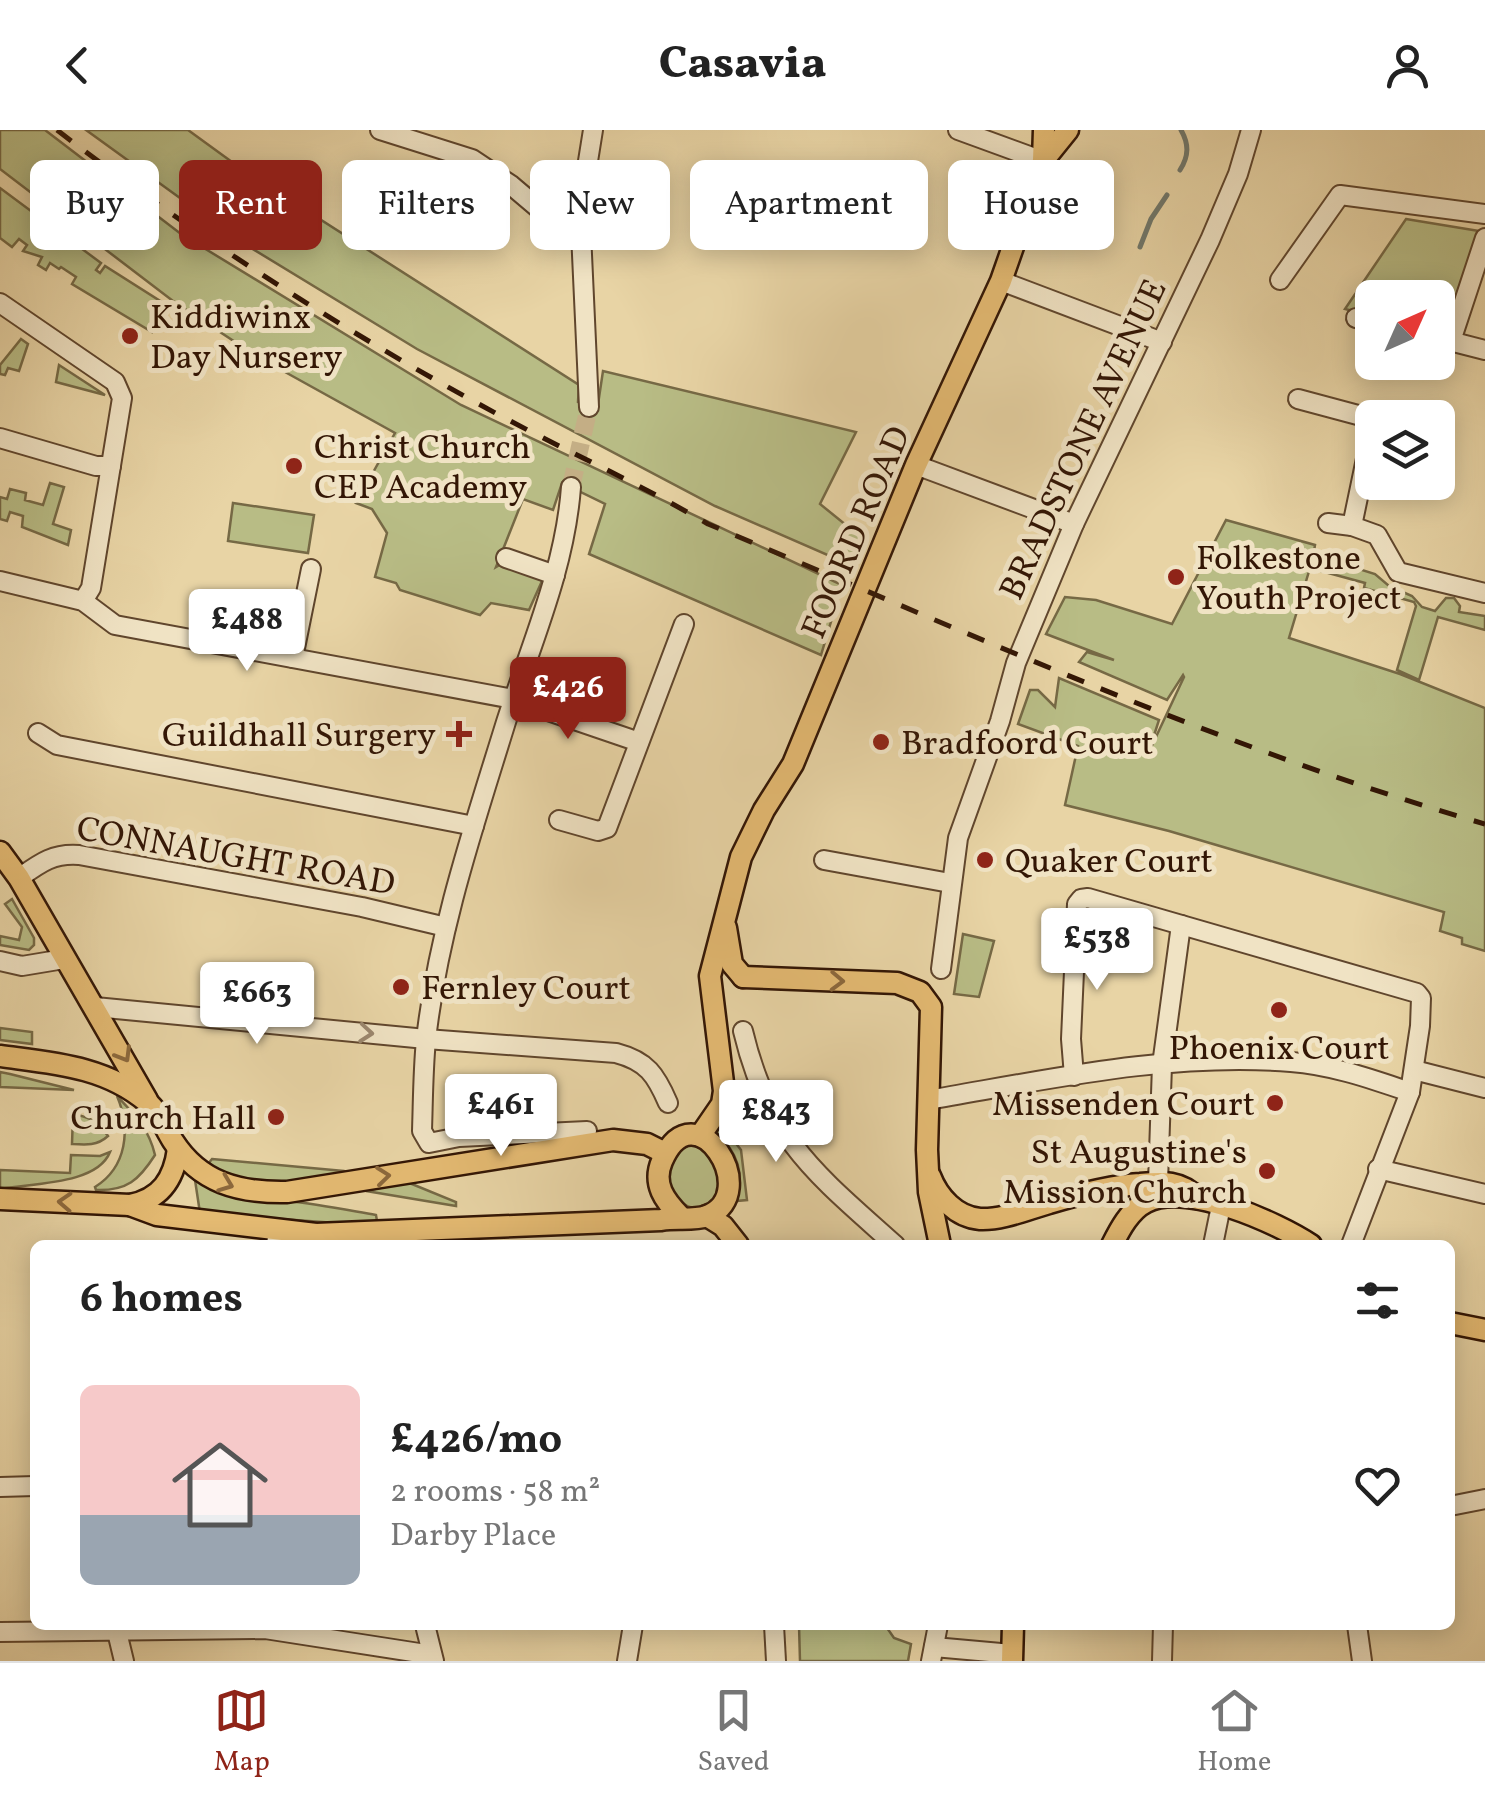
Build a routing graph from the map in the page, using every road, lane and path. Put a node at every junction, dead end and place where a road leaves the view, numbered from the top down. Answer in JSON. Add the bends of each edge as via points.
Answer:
{"nodes":[{"id":1,"x":380,"y":130,"type":"edge"},
{"id":2,"x":593,"y":130,"type":"edge"},
{"id":3,"x":958,"y":130,"type":"edge"},
{"id":4,"x":1044,"y":130,"type":"edge"},
{"id":5,"x":1068,"y":130,"type":"edge"},
{"id":6,"x":1250,"y":130,"type":"edge"},
{"id":7,"x":588,"y":160,"type":"edge"},
{"id":8,"x":1040,"y":160,"type":"edge"},
{"id":9,"x":1043,"y":160,"type":"edge"},
{"id":10,"x":1044,"y":160,"type":"edge"},
{"id":11,"x":530,"y":200,"type":"edge"},
{"id":12,"x":1485,"y":214,"type":"edge"},
{"id":13,"x":1485,"y":238,"type":"edge"},
{"id":14,"x":582,"y":250,"type":"edge"},
{"id":15,"x":1012,"y":250,"type":"edge"},
{"id":16,"x":1280,"y":280,"type":"dead end"},
{"id":17,"x":1001,"y":281,"type":"junction"},
{"id":18,"x":0,"y":303,"type":"edge"},
{"id":19,"x":1455,"y":312,"type":"edge"},
{"id":20,"x":1162,"y":342,"type":"junction"},
{"id":21,"x":1455,"y":342,"type":"edge"},
{"id":22,"x":1485,"y":350,"type":"edge"},
{"id":23,"x":1298,"y":399,"type":"dead end"},
{"id":24,"x":589,"y":407,"type":"tunnel mouth"},
{"id":25,"x":1355,"y":414,"type":"edge"},
{"id":26,"x":0,"y":438,"type":"edge"},
{"id":27,"x":916,"y":465,"type":"junction"},
{"id":28,"x":111,"y":466,"type":"junction"},
{"id":29,"x":571,"y":488,"type":"tunnel mouth"},
{"id":30,"x":1357,"y":500,"type":"edge"},
{"id":31,"x":1328,"y":523,"type":"dead end"},
{"id":32,"x":1074,"y":524,"type":"junction"},
{"id":33,"x":1352,"y":526,"type":"junction"},
{"id":34,"x":506,"y":558,"type":"dead end"},
{"id":35,"x":311,"y":568,"type":"dead end"},
{"id":36,"x":556,"y":575,"type":"junction"},
{"id":37,"x":0,"y":581,"type":"edge"},
{"id":38,"x":1485,"y":594,"type":"edge"},
{"id":39,"x":83,"y":601,"type":"junction"},
{"id":40,"x":684,"y":624,"type":"dead end"},
{"id":41,"x":293,"y":658,"type":"junction"},
{"id":42,"x":514,"y":699,"type":"junction"},
{"id":43,"x":38,"y":733,"type":"dead end"},
{"id":44,"x":639,"y":742,"type":"junction"},
{"id":45,"x":559,"y":820,"type":"dead end"},
{"id":46,"x":474,"y":826,"type":"junction"},
{"id":47,"x":0,"y":852,"type":"edge"},
{"id":48,"x":824,"y":860,"type":"dead end"},
{"id":49,"x":20,"y":878,"type":"junction"},
{"id":50,"x":950,"y":883,"type":"junction"},
{"id":51,"x":1181,"y":924,"type":"junction"},
{"id":52,"x":725,"y":926,"type":"junction"},
{"id":53,"x":446,"y":927,"type":"junction"},
{"id":54,"x":64,"y":959,"type":"junction"},
{"id":55,"x":0,"y":961,"type":"edge"},
{"id":56,"x":940,"y":969,"type":"dead end"},
{"id":57,"x":743,"y":977,"type":"junction"},
{"id":58,"x":95,"y":1008,"type":"junction"},
{"id":59,"x":715,"y":1011,"type":"junction"},
{"id":60,"x":743,"y":1031,"type":"dead end"},
{"id":61,"x":426,"y":1039,"type":"junction"},
{"id":62,"x":0,"y":1056,"type":"edge"},
{"id":63,"x":1162,"y":1064,"type":"junction"},
{"id":64,"x":1414,"y":1070,"type":"junction"},
{"id":65,"x":1074,"y":1076,"type":"junction"},
{"id":66,"x":1485,"y":1088,"type":"edge"},
{"id":67,"x":1410,"y":1092,"type":"junction"},
{"id":68,"x":928,"y":1100,"type":"junction"},
{"id":69,"x":668,"y":1102,"type":"dead end"},
{"id":70,"x":149,"y":1103,"type":"junction"},
{"id":71,"x":587,"y":1131,"type":"dead end"},
{"id":72,"x":700,"y":1136,"type":"junction"},
{"id":73,"x":178,"y":1149,"type":"junction"},
{"id":74,"x":666,"y":1153,"type":"junction"},
{"id":75,"x":1378,"y":1169,"type":"junction"},
{"id":76,"x":929,"y":1174,"type":"junction"},
{"id":77,"x":1158,"y":1182,"type":"junction"},
{"id":78,"x":1485,"y":1194,"type":"edge"},
{"id":79,"x":1197,"y":1198,"type":"junction"},
{"id":80,"x":0,"y":1199,"type":"edge"},
{"id":81,"x":130,"y":1205,"type":"junction"},
{"id":82,"x":1221,"y":1206,"type":"junction"},
{"id":83,"x":680,"y":1216,"type":"junction"},
{"id":84,"x":707,"y":1216,"type":"junction"},
{"id":85,"x":509,"y":1235,"type":"edge"},
{"id":86,"x":277,"y":1238,"type":"edge"},
{"id":87,"x":397,"y":1238,"type":"edge"},
{"id":88,"x":734,"y":1240,"type":"edge"},
{"id":89,"x":889,"y":1240,"type":"edge"},
{"id":90,"x":939,"y":1240,"type":"edge"},
{"id":91,"x":1115,"y":1240,"type":"edge"},
{"id":92,"x":1214,"y":1240,"type":"edge"},
{"id":93,"x":1302,"y":1240,"type":"edge"},
{"id":94,"x":1353,"y":1240,"type":"edge"},
{"id":95,"x":1455,"y":1325,"type":"edge"},
{"id":96,"x":1485,"y":1330,"type":"edge"},
{"id":97,"x":30,"y":1486,"type":"edge"},
{"id":98,"x":0,"y":1487,"type":"edge"},
{"id":99,"x":1485,"y":1500,"type":"edge"},
{"id":100,"x":1455,"y":1505,"type":"edge"},
{"id":101,"x":47,"y":1630,"type":"edge"},
{"id":102,"x":86,"y":1630,"type":"edge"},
{"id":103,"x":130,"y":1630,"type":"edge"},
{"id":104,"x":275,"y":1630,"type":"edge"},
{"id":105,"x":426,"y":1630,"type":"edge"},
{"id":106,"x":632,"y":1630,"type":"edge"},
{"id":107,"x":774,"y":1630,"type":"edge"},
{"id":108,"x":1012,"y":1630,"type":"edge"},
{"id":109,"x":1163,"y":1630,"type":"edge"},
{"id":110,"x":1358,"y":1630,"type":"edge"},
{"id":111,"x":0,"y":1632,"type":"edge"},
{"id":112,"x":117,"y":1632,"type":"junction"},
{"id":113,"x":932,"y":1654,"type":"edge"},
{"id":114,"x":1012,"y":1657,"type":"edge"},
{"id":115,"x":433,"y":1658,"type":"edge"},
{"id":116,"x":124,"y":1661,"type":"edge"},
{"id":117,"x":626,"y":1661,"type":"edge"},
{"id":118,"x":776,"y":1661,"type":"edge"},
{"id":119,"x":1162,"y":1661,"type":"edge"},
{"id":120,"x":1362,"y":1661,"type":"edge"}],
"edges":[{"from":1,"to":11,"type":"street","via":[[472,160]]},
{"from":2,"to":7,"type":"street"},
{"from":3,"to":8,"type":"street"},
{"from":4,"to":9,"type":"main road","name":"FOORD ROAD"},
{"from":5,"to":10,"type":"main road","name":"FOORD ROAD"},
{"from":6,"to":20,"type":"street","name":"BRADSTONE AVENUE","via":[[1238,174]]},
{"from":12,"to":16,"type":"street","via":[[1340,195]]},
{"from":13,"to":19,"type":"street"},
{"from":14,"to":24,"type":"street"},
{"from":15,"to":17,"type":"main road","name":"FOORD ROAD"},
{"from":17,"to":20,"type":"street"},
{"from":17,"to":27,"type":"main road","name":"FOORD ROAD"},
{"from":18,"to":28,"type":"street","via":[[115,382],[122,398]]},
{"from":20,"to":32,"type":"street","name":"BRADSTONE AVENUE"},
{"from":21,"to":22,"type":"street"},
{"from":23,"to":25,"type":"street"},
{"from":26,"to":28,"type":"street"},
{"from":27,"to":32,"type":"street"},
{"from":27,"to":52,"type":"main road","name":"FOORD ROAD","via":[[800,749],[748,840]]},
{"from":28,"to":39,"type":"street","via":[[91,588]]},
{"from":29,"to":36,"type":"street"},
{"from":30,"to":33,"type":"street"},
{"from":31,"to":33,"type":"street"},
{"from":32,"to":50,"type":"street","name":"BRADSTONE AVENUE","via":[[1016,663],[966,810]]},
{"from":33,"to":38,"type":"street","via":[[1377,536],[1398,572]]},
{"from":34,"to":36,"type":"street"},
{"from":35,"to":41,"type":"street"},
{"from":36,"to":42,"type":"street"},
{"from":37,"to":39,"type":"street"},
{"from":39,"to":41,"type":"street","via":[[115,625]]},
{"from":40,"to":44,"type":"street"},
{"from":41,"to":42,"type":"street"},
{"from":42,"to":44,"type":"street"},
{"from":42,"to":46,"type":"street"},
{"from":43,"to":46,"type":"street","via":[[57,745]]},
{"from":44,"to":45,"type":"street","via":[[606,828]]},
{"from":46,"to":53,"type":"street"},
{"from":47,"to":49,"type":"main road"},
{"from":48,"to":50,"type":"street"},
{"from":49,"to":53,"type":"street","name":"CONNAUGHT ROAD","via":[[44,860],[79,855]]},
{"from":49,"to":54,"type":"main road"},
{"from":50,"to":56,"type":"street","name":"BRADSTONE AVENUE"},
{"from":51,"to":63,"type":"street"},
{"from":51,"to":64,"type":"street","via":[[1416,994],[1421,998]]},
{"from":51,"to":65,"type":"street","via":[[1081,898]]},
{"from":52,"to":57,"type":"main road","via":[[732,964]]},
{"from":52,"to":59,"type":"main road","name":"FOORD ROAD","via":[[710,976]]},
{"from":53,"to":61,"type":"street"},
{"from":54,"to":55,"type":"street","via":[[22,966]]},
{"from":54,"to":58,"type":"main road"},
{"from":57,"to":59,"type":"main road"},
{"from":57,"to":68,"type":"main road","one_way":true,"via":[[897,983],[920,992],[932,1018]]},
{"from":58,"to":61,"type":"street","one_way":true},
{"from":58,"to":70,"type":"main road","one_way":true},
{"from":59,"to":72,"type":"main road","name":"FOORD ROAD","via":[[724,1091]]},
{"from":60,"to":89,"type":"street","via":[[777,1125],[796,1152]]},
{"from":61,"to":69,"type":"street","via":[[616,1053],[653,1071]]},
{"from":61,"to":71,"type":"street","via":[[422,1131],[429,1143]]},
{"from":62,"to":70,"type":"main road","via":[[101,1074]]},
{"from":63,"to":65,"type":"street"},
{"from":63,"to":67,"type":"street","via":[[1290,1062]]},
{"from":63,"to":77,"type":"street"},
{"from":64,"to":66,"type":"street"},
{"from":64,"to":67,"type":"street"},
{"from":65,"to":68,"type":"street"},
{"from":67,"to":75,"type":"street"},
{"from":68,"to":76,"type":"main road"},
{"from":70,"to":73,"type":"main road"},
{"from":72,"to":74,"type":"main road","via":[[686,1135]]},
{"from":72,"to":84,"type":"main road","via":[[725,1159],[728,1186],[724,1201]]},
{"from":73,"to":74,"type":"main road","one_way":true,"via":[[221,1184],[256,1192],[613,1140]]},
{"from":73,"to":81,"type":"main road","via":[[169,1182],[147,1202]]},
{"from":74,"to":83,"type":"main road","via":[[659,1188]]},
{"from":75,"to":78,"type":"street"},
{"from":75,"to":94,"type":"street"},
{"from":76,"to":77,"type":"main road","via":[[946,1202],[978,1219]]},
{"from":76,"to":90,"type":"main road"},
{"from":77,"to":79,"type":"main road","via":[[1180,1185]]},
{"from":79,"to":82,"type":"main road"},
{"from":79,"to":91,"type":"main road","via":[[1144,1203]]},
{"from":81,"to":80,"type":"main road","one_way":true},
{"from":81,"to":86,"type":"main road"},
{"from":82,"to":92,"type":"street"},
{"from":82,"to":93,"type":"main road"},
{"from":83,"to":84,"type":"main road"},
{"from":83,"to":85,"type":"main road"},
{"from":84,"to":88,"type":"main road"},
{"from":85,"to":87,"type":"main road"},
{"from":86,"to":87,"type":"main road"},
{"from":95,"to":96,"type":"main road"},
{"from":97,"to":98,"type":"street"},
{"from":99,"to":100,"type":"street"},
{"from":101,"to":111,"type":"street"},
{"from":102,"to":112,"type":"street"},
{"from":103,"to":112,"type":"street"},
{"from":104,"to":115,"type":"street"},
{"from":105,"to":115,"type":"street"},
{"from":106,"to":117,"type":"street"},
{"from":107,"to":118,"type":"street"},
{"from":108,"to":114,"type":"main road"},
{"from":109,"to":119,"type":"street"},
{"from":110,"to":120,"type":"street"},
{"from":112,"to":116,"type":"street"},
{"from":113,"to":114,"type":"street"}]}
